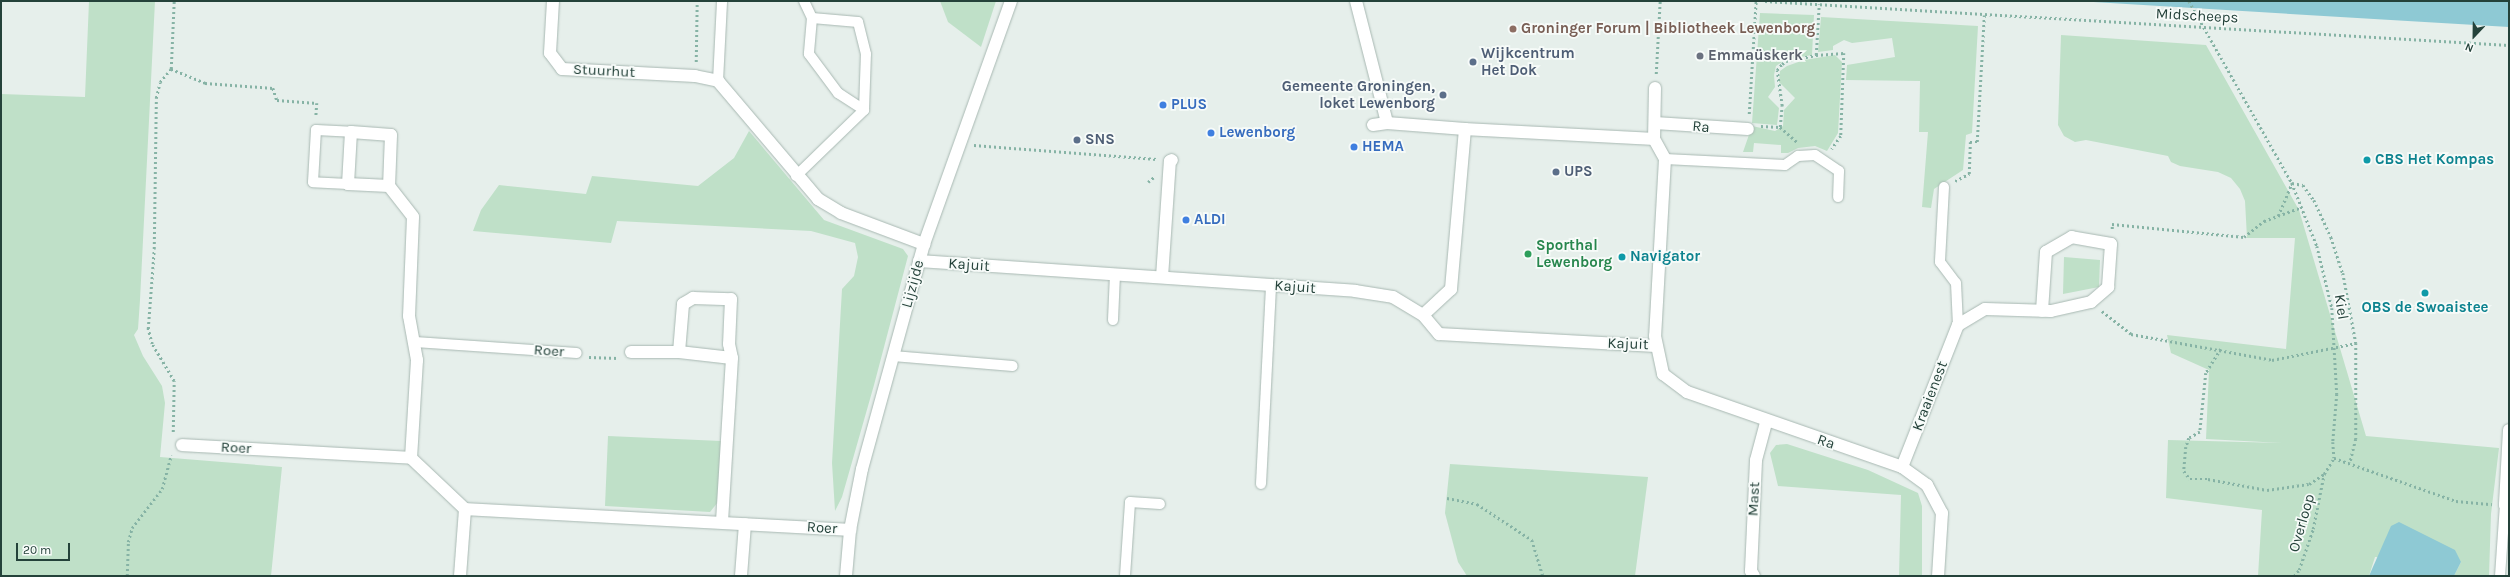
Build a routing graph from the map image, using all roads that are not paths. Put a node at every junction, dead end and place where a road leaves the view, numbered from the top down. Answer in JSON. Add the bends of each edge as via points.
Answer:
{"nodes":[{"id":1,"x":553,"y":1,"type":"edge"},
{"id":2,"x":722,"y":1,"type":"edge"},
{"id":3,"x":804,"y":1,"type":"edge"},
{"id":4,"x":1011,"y":1,"type":"edge"},
{"id":5,"x":1356,"y":1,"type":"edge"},
{"id":6,"x":812,"y":18,"type":"junction"},
{"id":7,"x":718,"y":81,"type":"junction"},
{"id":8,"x":1656,"y":88,"type":"road end"},
{"id":9,"x":864,"y":110,"type":"junction"},
{"id":10,"x":1387,"y":123,"type":"junction"},
{"id":11,"x":1655,"y":124,"type":"junction"},
{"id":12,"x":1373,"y":125,"type":"dead end"},
{"id":13,"x":1748,"y":127,"type":"road end"},
{"id":14,"x":1465,"y":129,"type":"junction"},
{"id":15,"x":351,"y":132,"type":"junction"},
{"id":16,"x":1654,"y":139,"type":"junction"},
{"id":17,"x":1665,"y":159,"type":"junction"},
{"id":18,"x":1171,"y":160,"type":"road end"},
{"id":19,"x":796,"y":176,"type":"junction"},
{"id":20,"x":348,"y":184,"type":"junction"},
{"id":21,"x":389,"y":186,"type":"junction"},
{"id":22,"x":1944,"y":187,"type":"road end"},
{"id":23,"x":1838,"y":196,"type":"dead end"},
{"id":24,"x":924,"y":244,"type":"junction"},
{"id":25,"x":919,"y":261,"type":"junction"},
{"id":26,"x":1115,"y":274,"type":"junction"},
{"id":27,"x":1162,"y":277,"type":"junction"},
{"id":28,"x":1271,"y":285,"type":"junction"},
{"id":29,"x":2042,"y":311,"type":"junction"},
{"id":30,"x":1423,"y":315,"type":"junction"},
{"id":31,"x":1113,"y":320,"type":"dead end"},
{"id":32,"x":1958,"y":325,"type":"junction"},
{"id":33,"x":415,"y":342,"type":"junction"},
{"id":34,"x":1656,"y":346,"type":"junction"},
{"id":35,"x":631,"y":352,"type":"road end"},
{"id":36,"x":679,"y":352,"type":"junction"},
{"id":37,"x":577,"y":353,"type":"road end"},
{"id":38,"x":893,"y":356,"type":"junction"},
{"id":39,"x":732,"y":358,"type":"junction"},
{"id":40,"x":1013,"y":366,"type":"dead end"},
{"id":41,"x":1766,"y":422,"type":"junction"},
{"id":42,"x":2509,"y":430,"type":"edge"},
{"id":43,"x":177,"y":448,"type":"road end"},
{"id":44,"x":411,"y":458,"type":"junction"},
{"id":45,"x":1902,"y":467,"type":"junction"},
{"id":46,"x":1261,"y":484,"type":"dead end"},
{"id":47,"x":1160,"y":504,"type":"dead end"},
{"id":48,"x":2507,"y":505,"type":"edge"},
{"id":49,"x":465,"y":509,"type":"junction"},
{"id":50,"x":722,"y":522,"type":"junction"},
{"id":51,"x":745,"y":524,"type":"junction"},
{"id":52,"x":850,"y":530,"type":"junction"},
{"id":53,"x":460,"y":576,"type":"edge"},
{"id":54,"x":741,"y":576,"type":"edge"},
{"id":55,"x":846,"y":576,"type":"edge"},
{"id":56,"x":1125,"y":576,"type":"edge"},
{"id":57,"x":1754,"y":576,"type":"edge"},
{"id":58,"x":1938,"y":576,"type":"edge"},
{"id":59,"x":2500,"y":576,"type":"edge"}],
"edges":[{"from":1,"to":7,"type":"street","name":"Stuurhut","via":[[550,53],[562,69],[695,76]]},
{"from":2,"to":7,"type":"lane"},
{"from":3,"to":6,"type":"lane"},
{"from":4,"to":24,"type":"street","name":"Lijzijde"},
{"from":5,"to":10,"type":"street"},
{"from":6,"to":9,"type":"lane","via":[[809,54],[838,93]]},
{"from":6,"to":9,"type":"lane","via":[[858,22],[866,54]]},
{"from":7,"to":19,"type":"street"},
{"from":8,"to":11,"type":"street"},
{"from":9,"to":19,"type":"lane"},
{"from":10,"to":12,"type":"street"},
{"from":10,"to":14,"type":"street"},
{"from":11,"to":13,"type":"street","name":"Ra"},
{"from":11,"to":16,"type":"street"},
{"from":14,"to":16,"type":"street"},
{"from":14,"to":30,"type":"street","via":[[1451,290]]},
{"from":15,"to":20,"type":"street"},
{"from":15,"to":20,"type":"lane","via":[[316,130],[313,182]]},
{"from":15,"to":21,"type":"street","via":[[391,136]]},
{"from":16,"to":17,"type":"street"},
{"from":17,"to":23,"type":"lane","via":[[1785,165],[1798,156],[1815,155],[1839,171]]},
{"from":17,"to":34,"type":"street","name":"Kajuit"},
{"from":18,"to":27,"type":"street"},
{"from":19,"to":24,"type":"street","via":[[818,199],[833,209]]},
{"from":20,"to":21,"type":"street"},
{"from":21,"to":33,"type":"street","via":[[413,217],[409,309]]},
{"from":22,"to":32,"type":"lane","name":"Kraaienest","via":[[1940,262],[1956,283]]},
{"from":24,"to":25,"type":"street","name":"Lijzijde"},
{"from":25,"to":26,"type":"street","name":"Kajuit"},
{"from":25,"to":38,"type":"street","name":"Lijzijde"},
{"from":26,"to":27,"type":"street","name":"Kajuit"},
{"from":26,"to":31,"type":"lane"},
{"from":27,"to":28,"type":"street","name":"Kajuit"},
{"from":28,"to":30,"type":"street","name":"Kajuit","via":[[1355,291],[1393,297]]},
{"from":28,"to":46,"type":"lane"},
{"from":29,"to":29,"type":"street","via":[[2046,252],[2072,237],[2112,244],[2108,287],[2091,302]]},
{"from":29,"to":32,"type":"street","via":[[1985,309]]},
{"from":30,"to":34,"type":"street","name":"Kajuit","via":[[1439,334]]},
{"from":32,"to":45,"type":"street","name":"Kraaienest"},
{"from":33,"to":37,"type":"lane","name":"Roer"},
{"from":33,"to":44,"type":"street","via":[[417,360]]},
{"from":34,"to":41,"type":"street","name":"Ra","via":[[1663,374],[1687,392]]},
{"from":35,"to":36,"type":"street"},
{"from":36,"to":39,"type":"street"},
{"from":36,"to":39,"type":"street","via":[[683,304],[692,298],[731,300],[729,344]]},
{"from":38,"to":40,"type":"lane"},
{"from":38,"to":52,"type":"street","name":"Lijzijde","via":[[862,469]]},
{"from":39,"to":50,"type":"street"},
{"from":41,"to":45,"type":"street","name":"Ra"},
{"from":41,"to":57,"type":"street","name":"Mast","via":[[1756,460],[1751,571]]},
{"from":42,"to":48,"type":"street"},
{"from":43,"to":44,"type":"street","name":"Roer"},
{"from":44,"to":49,"type":"street"},
{"from":45,"to":58,"type":"street","name":"Ra","via":[[1927,485],[1942,513]]},
{"from":47,"to":56,"type":"lane","via":[[1130,502]]},
{"from":48,"to":59,"type":"lane"},
{"from":49,"to":50,"type":"street","name":"Roer"},
{"from":49,"to":53,"type":"street"},
{"from":50,"to":51,"type":"street","name":"Roer"},
{"from":51,"to":52,"type":"street","name":"Roer"},
{"from":51,"to":54,"type":"street"},
{"from":52,"to":55,"type":"street","name":"Lijzijde"}]}
